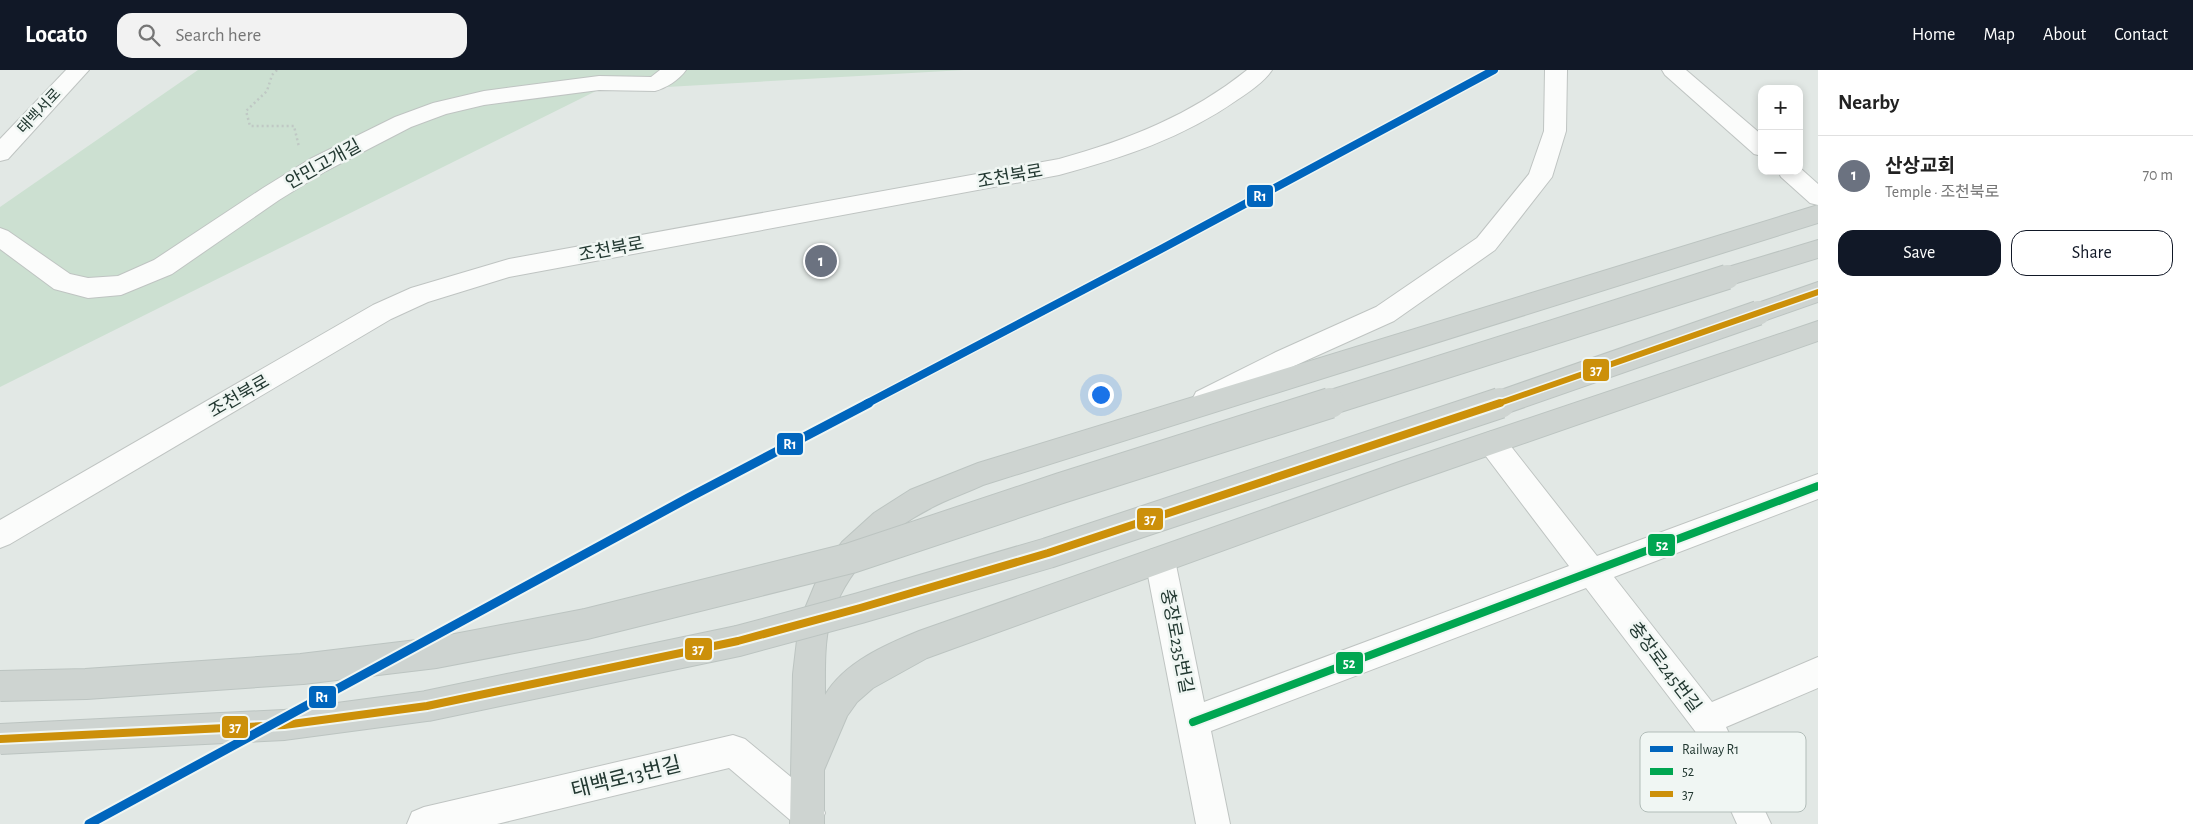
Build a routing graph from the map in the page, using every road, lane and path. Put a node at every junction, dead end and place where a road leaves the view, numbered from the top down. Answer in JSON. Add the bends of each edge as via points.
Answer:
{"nodes":[{"id":1,"x":78,"y":70,"type":"edge"},
{"id":2,"x":277,"y":70,"type":"edge"},
{"id":3,"x":675,"y":70,"type":"edge"},
{"id":4,"x":1260,"y":70,"type":"edge"},
{"id":5,"x":1556,"y":70,"type":"edge"},
{"id":6,"x":1673,"y":70,"type":"edge"},
{"id":7,"x":1758,"y":144,"type":"edge"},
{"id":8,"x":0,"y":153,"type":"edge"},
{"id":9,"x":318,"y":165,"type":"junction"},
{"id":10,"x":1793,"y":175,"type":"edge"},
{"id":11,"x":1818,"y":197,"type":"edge"},
{"id":12,"x":1818,"y":214,"type":"edge"},
{"id":13,"x":0,"y":237,"type":"edge"},
{"id":14,"x":1818,"y":249,"type":"edge"},
{"id":15,"x":1818,"y":292,"type":"edge"},
{"id":16,"x":1818,"y":331,"type":"edge"},
{"id":17,"x":1182,"y":412,"type":"junction"},
{"id":18,"x":1492,"y":443,"type":"junction"},
{"id":19,"x":1818,"y":486,"type":"edge"},
{"id":20,"x":0,"y":535,"type":"edge"},
{"id":21,"x":1160,"y":560,"type":"junction"},
{"id":22,"x":1591,"y":571,"type":"junction"},
{"id":23,"x":1818,"y":672,"type":"edge"},
{"id":24,"x":0,"y":686,"type":"edge"},
{"id":25,"x":1706,"y":720,"type":"junction"},
{"id":26,"x":1193,"y":722,"type":"junction"},
{"id":27,"x":1712,"y":732,"type":"edge"},
{"id":28,"x":0,"y":740,"type":"edge"},
{"id":29,"x":809,"y":774,"type":"junction"},
{"id":30,"x":1748,"y":812,"type":"edge"},
{"id":31,"x":808,"y":819,"type":"edge"},
{"id":32,"x":424,"y":824,"type":"edge"},
{"id":33,"x":1213,"y":824,"type":"edge"},
{"id":34,"x":1754,"y":824,"type":"edge"}],
"edges":[{"from":1,"to":8,"type":"street","name":"태백서로"},
{"from":2,"to":9,"type":"path","via":[[267,91],[246,111],[250,126],[294,126],[301,154]]},
{"from":3,"to":9,"type":"street","name":"안민고개길","via":[[655,84],[599,83],[484,98],[440,108],[403,122]]},
{"from":4,"to":20,"type":"street","name":"조천북로","via":[[1235,92],[1182,124],[1096,158],[509,268],[420,295],[382,312]]},
{"from":5,"to":17,"type":"street","via":[[1556,131],[1540,177],[1486,244],[1385,314],[1285,359]]},
{"from":6,"to":7,"type":"street"},
{"from":9,"to":13,"type":"street","name":"안민고개길","via":[[163,268],[121,286],[88,288],[63,282]]},
{"from":10,"to":11,"type":"street"},
{"from":12,"to":17,"type":"main road"},
{"from":14,"to":24,"type":"main road","bridge":true,"via":[[1079,482],[851,558],[605,619],[435,653],[302,669],[105,683]]},
{"from":15,"to":28,"type":"main road","bridge":true,"via":[[1532,392],[1048,553],[738,641],[427,706],[284,725]]},
{"from":16,"to":18,"type":"main road"},
{"from":17,"to":29,"type":"main road","via":[[978,475],[928,496],[884,522],[852,551],[832,580],[814,622],[809,674]]},
{"from":18,"to":21,"type":"main road"},
{"from":18,"to":22,"type":"street","name":"충장로245번길"},
{"from":19,"to":22,"type":"street"},
{"from":21,"to":26,"type":"street","name":"충장로235번길"},
{"from":21,"to":29,"type":"main road","via":[[919,646],[877,668],[845,692],[821,735]]},
{"from":22,"to":25,"type":"street","name":"충장로245번길"},
{"from":22,"to":26,"type":"street"},
{"from":23,"to":25,"type":"street"},
{"from":25,"to":27,"type":"street","name":"충장로245번길"},
{"from":26,"to":33,"type":"street","name":"충장로235번길"},
{"from":29,"to":31,"type":"main road"},
{"from":30,"to":34,"type":"street","name":"충장로245번길"},
{"from":31,"to":32,"type":"street","name":"태백로13번길","via":[[732,751]]}]}
